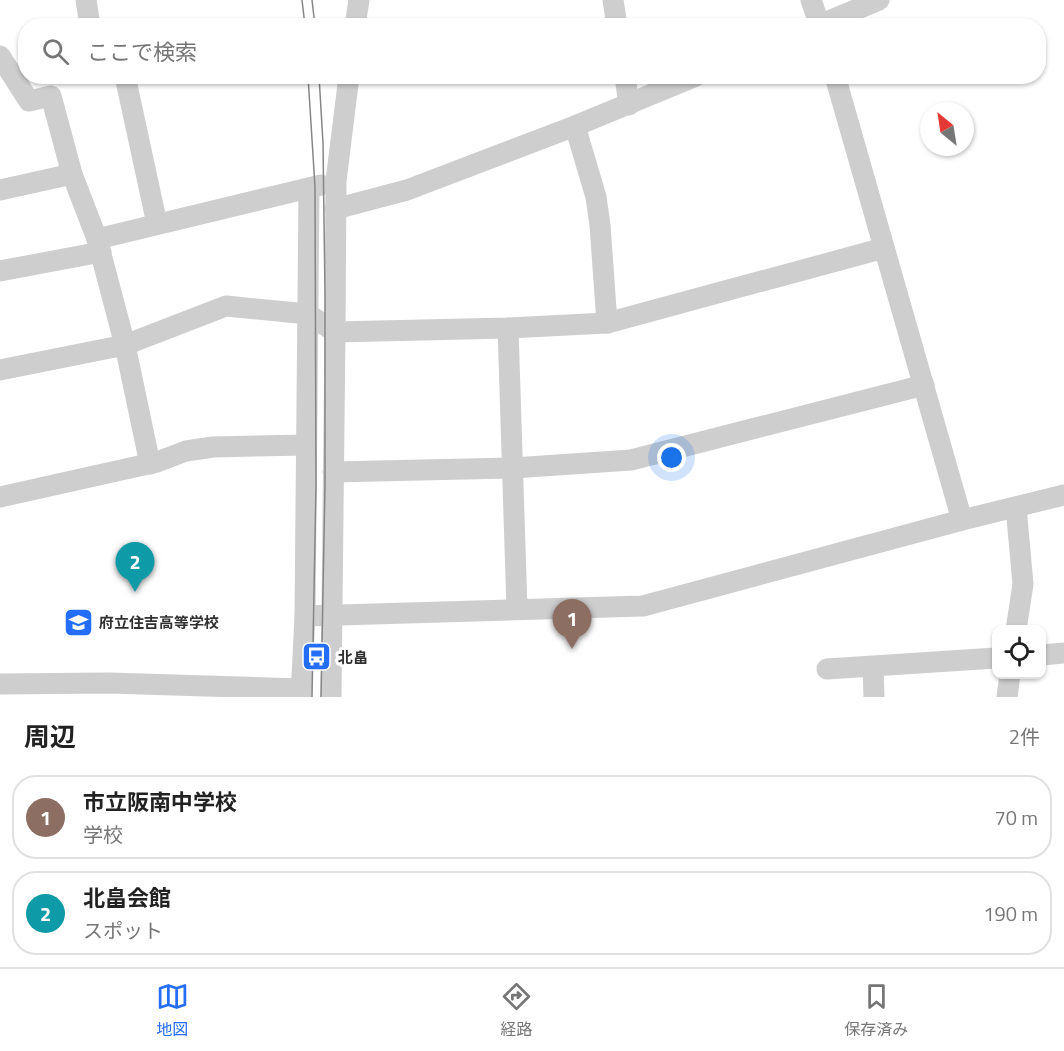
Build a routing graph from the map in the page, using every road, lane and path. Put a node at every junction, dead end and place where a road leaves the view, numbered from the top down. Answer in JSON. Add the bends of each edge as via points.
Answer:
{"nodes":[{"id":1,"x":86,"y":0,"type":"edge"},
{"id":2,"x":359,"y":0,"type":"edge"},
{"id":3,"x":613,"y":0,"type":"edge"},
{"id":4,"x":811,"y":0,"type":"edge"},
{"id":5,"x":879,"y":0,"type":"edge"},
{"id":6,"x":89,"y":18,"type":"edge"},
{"id":7,"x":357,"y":18,"type":"edge"},
{"id":8,"x":616,"y":18,"type":"edge"},
{"id":9,"x":817,"y":18,"type":"edge"},
{"id":10,"x":836,"y":18,"type":"edge"},
{"id":11,"x":21,"y":84,"type":"edge"},
{"id":12,"x":128,"y":84,"type":"edge"},
{"id":13,"x":348,"y":84,"type":"edge"},
{"id":14,"x":626,"y":84,"type":"edge"},
{"id":15,"x":678,"y":84,"type":"edge"},
{"id":16,"x":837,"y":84,"type":"edge"},
{"id":17,"x":629,"y":105,"type":"junction"},
{"id":18,"x":575,"y":126,"type":"junction"},
{"id":19,"x":72,"y":174,"type":"junction"},
{"id":20,"x":336,"y":181,"type":"junction"},
{"id":21,"x":309,"y":189,"type":"junction"},
{"id":22,"x":0,"y":190,"type":"edge"},
{"id":23,"x":335,"y":209,"type":"junction"},
{"id":24,"x":157,"y":224,"type":"junction"},
{"id":25,"x":99,"y":245,"type":"junction"},
{"id":26,"x":884,"y":248,"type":"junction"},
{"id":27,"x":0,"y":270,"type":"edge"},
{"id":28,"x":308,"y":314,"type":"junction"},
{"id":29,"x":607,"y":323,"type":"junction"},
{"id":30,"x":508,"y":328,"type":"junction"},
{"id":31,"x":336,"y":332,"type":"junction"},
{"id":32,"x":125,"y":345,"type":"junction"},
{"id":33,"x":0,"y":370,"type":"edge"},
{"id":34,"x":924,"y":385,"type":"junction"},
{"id":35,"x":306,"y":445,"type":"junction"},
{"id":36,"x":150,"y":464,"type":"junction"},
{"id":37,"x":513,"y":468,"type":"junction"},
{"id":38,"x":333,"y":472,"type":"junction"},
{"id":39,"x":1064,"y":495,"type":"edge"},
{"id":40,"x":0,"y":497,"type":"edge"},
{"id":41,"x":1016,"y":507,"type":"junction"},
{"id":42,"x":962,"y":520,"type":"junction"},
{"id":43,"x":517,"y":609,"type":"junction"},
{"id":44,"x":305,"y":616,"type":"junction"},
{"id":45,"x":333,"y":616,"type":"junction"},
{"id":46,"x":1017,"y":625,"type":"edge"},
{"id":47,"x":1064,"y":653,"type":"edge"},
{"id":48,"x":1046,"y":655,"type":"edge"},
{"id":49,"x":992,"y":658,"type":"edge"},
{"id":50,"x":873,"y":667,"type":"junction"},
{"id":51,"x":827,"y":669,"type":"dead end"},
{"id":52,"x":1009,"y":679,"type":"edge"},
{"id":53,"x":0,"y":684,"type":"edge"},
{"id":54,"x":109,"y":690,"type":"edge"},
{"id":55,"x":301,"y":693,"type":"edge"},
{"id":56,"x":331,"y":697,"type":"edge"},
{"id":57,"x":874,"y":697,"type":"edge"},
{"id":58,"x":1007,"y":697,"type":"edge"}],
"edges":[{"from":1,"to":6,"type":"street"},
{"from":2,"to":7,"type":"street"},
{"from":3,"to":8,"type":"street"},
{"from":4,"to":9,"type":"street"},
{"from":5,"to":10,"type":"street"},
{"from":11,"to":19,"type":"street","via":[[29,101],[51,96]]},
{"from":12,"to":24,"type":"street"},
{"from":13,"to":20,"type":"street"},
{"from":14,"to":17,"type":"street"},
{"from":15,"to":17,"type":"street"},
{"from":16,"to":26,"type":"street"},
{"from":17,"to":18,"type":"street"},
{"from":18,"to":23,"type":"street","via":[[407,190]]},
{"from":18,"to":29,"type":"street","via":[[596,197]]},
{"from":19,"to":22,"type":"street"},
{"from":19,"to":25,"type":"street"},
{"from":20,"to":21,"type":"street"},
{"from":20,"to":23,"type":"street"},
{"from":21,"to":24,"type":"street"},
{"from":21,"to":28,"type":"street"},
{"from":23,"to":31,"type":"street"},
{"from":24,"to":25,"type":"street"},
{"from":25,"to":27,"type":"street"},
{"from":25,"to":32,"type":"street"},
{"from":26,"to":29,"type":"street"},
{"from":26,"to":34,"type":"street"},
{"from":28,"to":31,"type":"street"},
{"from":28,"to":32,"type":"street","via":[[226,306]]},
{"from":28,"to":35,"type":"street"},
{"from":29,"to":30,"type":"street"},
{"from":30,"to":31,"type":"street"},
{"from":30,"to":37,"type":"street"},
{"from":31,"to":38,"type":"street"},
{"from":32,"to":33,"type":"street"},
{"from":32,"to":36,"type":"street"},
{"from":34,"to":37,"type":"street","via":[[631,460]]},
{"from":34,"to":42,"type":"street"},
{"from":35,"to":36,"type":"street","via":[[213,447],[186,451]]},
{"from":35,"to":44,"type":"street"},
{"from":36,"to":40,"type":"street"},
{"from":37,"to":38,"type":"street"},
{"from":37,"to":43,"type":"street"},
{"from":38,"to":45,"type":"street"},
{"from":39,"to":41,"type":"street"},
{"from":41,"to":42,"type":"street"},
{"from":41,"to":46,"type":"street","via":[[1023,584]]},
{"from":42,"to":43,"type":"street","via":[[643,606]]},
{"from":43,"to":45,"type":"street"},
{"from":44,"to":45,"type":"street"},
{"from":44,"to":55,"type":"street"},
{"from":45,"to":56,"type":"street"},
{"from":47,"to":48,"type":"street"},
{"from":49,"to":50,"type":"street"},
{"from":50,"to":51,"type":"street"},
{"from":50,"to":57,"type":"street"},
{"from":52,"to":58,"type":"street"},
{"from":53,"to":54,"type":"street"},
{"from":54,"to":55,"type":"street"}]}
